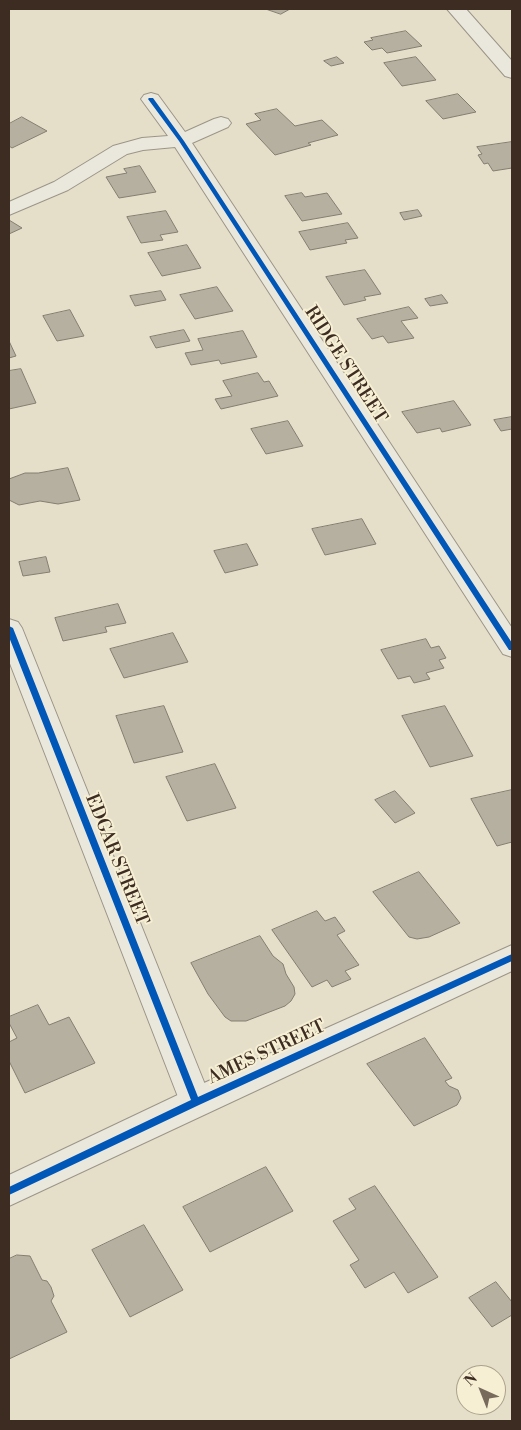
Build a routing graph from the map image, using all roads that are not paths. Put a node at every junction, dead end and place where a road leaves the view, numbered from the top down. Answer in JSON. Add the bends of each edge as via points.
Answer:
{"nodes":[{"id":1,"x":456,"y":9,"type":"edge"},
{"id":2,"x":512,"y":72,"type":"edge"},
{"id":3,"x":151,"y":99,"type":"dead end"},
{"id":4,"x":221,"y":123,"type":"dead end"},
{"id":5,"x":181,"y":140,"type":"junction"},
{"id":6,"x":9,"y":209,"type":"edge"},
{"id":7,"x":9,"y":628,"type":"edge"},
{"id":8,"x":512,"y":648,"type":"edge"},
{"id":9,"x":512,"y":957,"type":"edge"},
{"id":10,"x":196,"y":1102,"type":"junction"},
{"id":11,"x":9,"y":1191,"type":"edge"}],
"edges":[{"from":1,"to":2,"type":"street"},
{"from":3,"to":5,"type":"street","name":"RIDGE STREET"},
{"from":4,"to":5,"type":"street"},
{"from":5,"to":6,"type":"street","via":[[120,150],[61,186]]},
{"from":5,"to":8,"type":"street","name":"RIDGE STREET"},
{"from":7,"to":10,"type":"street","name":"EDGAR STREET"},
{"from":9,"to":10,"type":"street","name":"AMES STREET"},
{"from":10,"to":11,"type":"street","name":"AMES STREET"}]}
